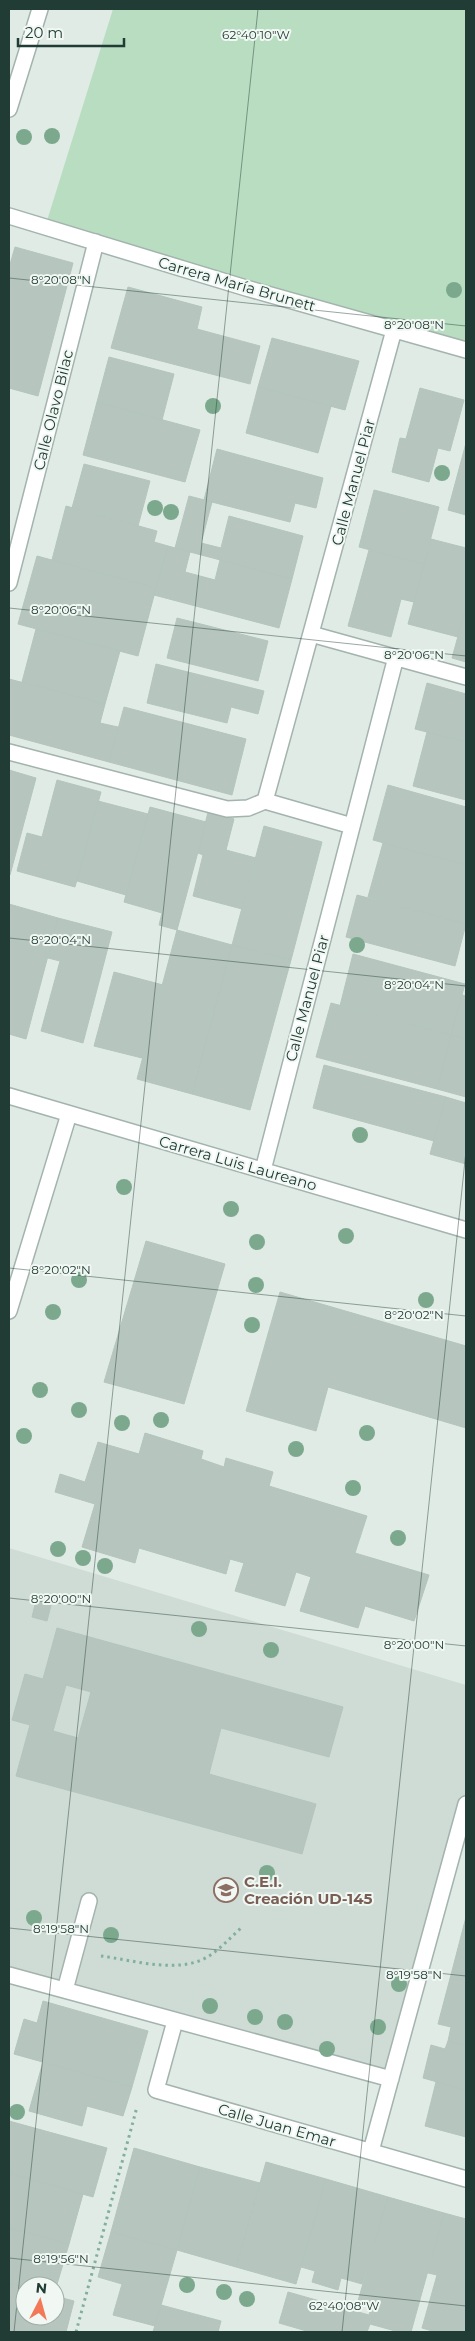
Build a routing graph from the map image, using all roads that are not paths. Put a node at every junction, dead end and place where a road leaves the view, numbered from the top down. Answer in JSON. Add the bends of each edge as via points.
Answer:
{"nodes":[{"id":1,"x":40,"y":9,"type":"edge"},
{"id":2,"x":9,"y":109,"type":"edge"},
{"id":3,"x":9,"y":216,"type":"edge"},
{"id":4,"x":96,"y":242,"type":"junction"},
{"id":5,"x":394,"y":330,"type":"junction"},
{"id":6,"x":466,"y":350,"type":"edge"},
{"id":7,"x":9,"y":580,"type":"edge"},
{"id":8,"x":311,"y":634,"type":"junction"},
{"id":9,"x":396,"y":658,"type":"junction"},
{"id":10,"x":466,"y":677,"type":"edge"},
{"id":11,"x":9,"y":752,"type":"edge"},
{"id":12,"x":265,"y":801,"type":"junction"},
{"id":13,"x":352,"y":826,"type":"junction"},
{"id":14,"x":9,"y":1096,"type":"edge"},
{"id":15,"x":68,"y":1114,"type":"junction"},
{"id":16,"x":262,"y":1170,"type":"junction"},
{"id":17,"x":466,"y":1230,"type":"edge"},
{"id":18,"x":9,"y":1311,"type":"edge"},
{"id":19,"x":466,"y":1804,"type":"edge"},
{"id":20,"x":89,"y":1901,"type":"dead end"},
{"id":21,"x":9,"y":1975,"type":"edge"},
{"id":22,"x":64,"y":1990,"type":"junction"},
{"id":23,"x":175,"y":2021,"type":"junction"},
{"id":24,"x":390,"y":2079,"type":"junction"},
{"id":25,"x":371,"y":2151,"type":"junction"},
{"id":26,"x":466,"y":2179,"type":"edge"}],
"edges":[{"from":1,"to":2,"type":"street"},
{"from":3,"to":4,"type":"street","name":"Carrera María Brunett"},
{"from":4,"to":5,"type":"street","name":"Carrera María Brunett"},
{"from":4,"to":7,"type":"street","name":"Calle Olavo Bilac"},
{"from":5,"to":6,"type":"street","name":"Carrera María Brunett"},
{"from":5,"to":8,"type":"street","name":"Calle Manuel Piar"},
{"from":8,"to":9,"type":"street"},
{"from":8,"to":12,"type":"street","name":"Calle Manuel Piar"},
{"from":9,"to":10,"type":"street"},
{"from":9,"to":13,"type":"street","name":"Calle Manuel Piar"},
{"from":11,"to":12,"type":"street","via":[[227,809],[248,808]]},
{"from":12,"to":13,"type":"street"},
{"from":13,"to":16,"type":"street","name":"Calle Manuel Piar"},
{"from":14,"to":15,"type":"street","name":"Carrera Luis Laureano"},
{"from":15,"to":16,"type":"street","name":"Carrera Luis Laureano"},
{"from":15,"to":18,"type":"street"},
{"from":16,"to":17,"type":"street","name":"Carrera Luis Laureano"},
{"from":19,"to":24,"type":"street"},
{"from":20,"to":22,"type":"street"},
{"from":21,"to":22,"type":"street"},
{"from":22,"to":23,"type":"street"},
{"from":23,"to":24,"type":"street"},
{"from":23,"to":25,"type":"street","name":"Calle Juan Emar","via":[[156,2090]]},
{"from":24,"to":25,"type":"street"},
{"from":25,"to":26,"type":"street","name":"Calle Juan Emar"}]}
